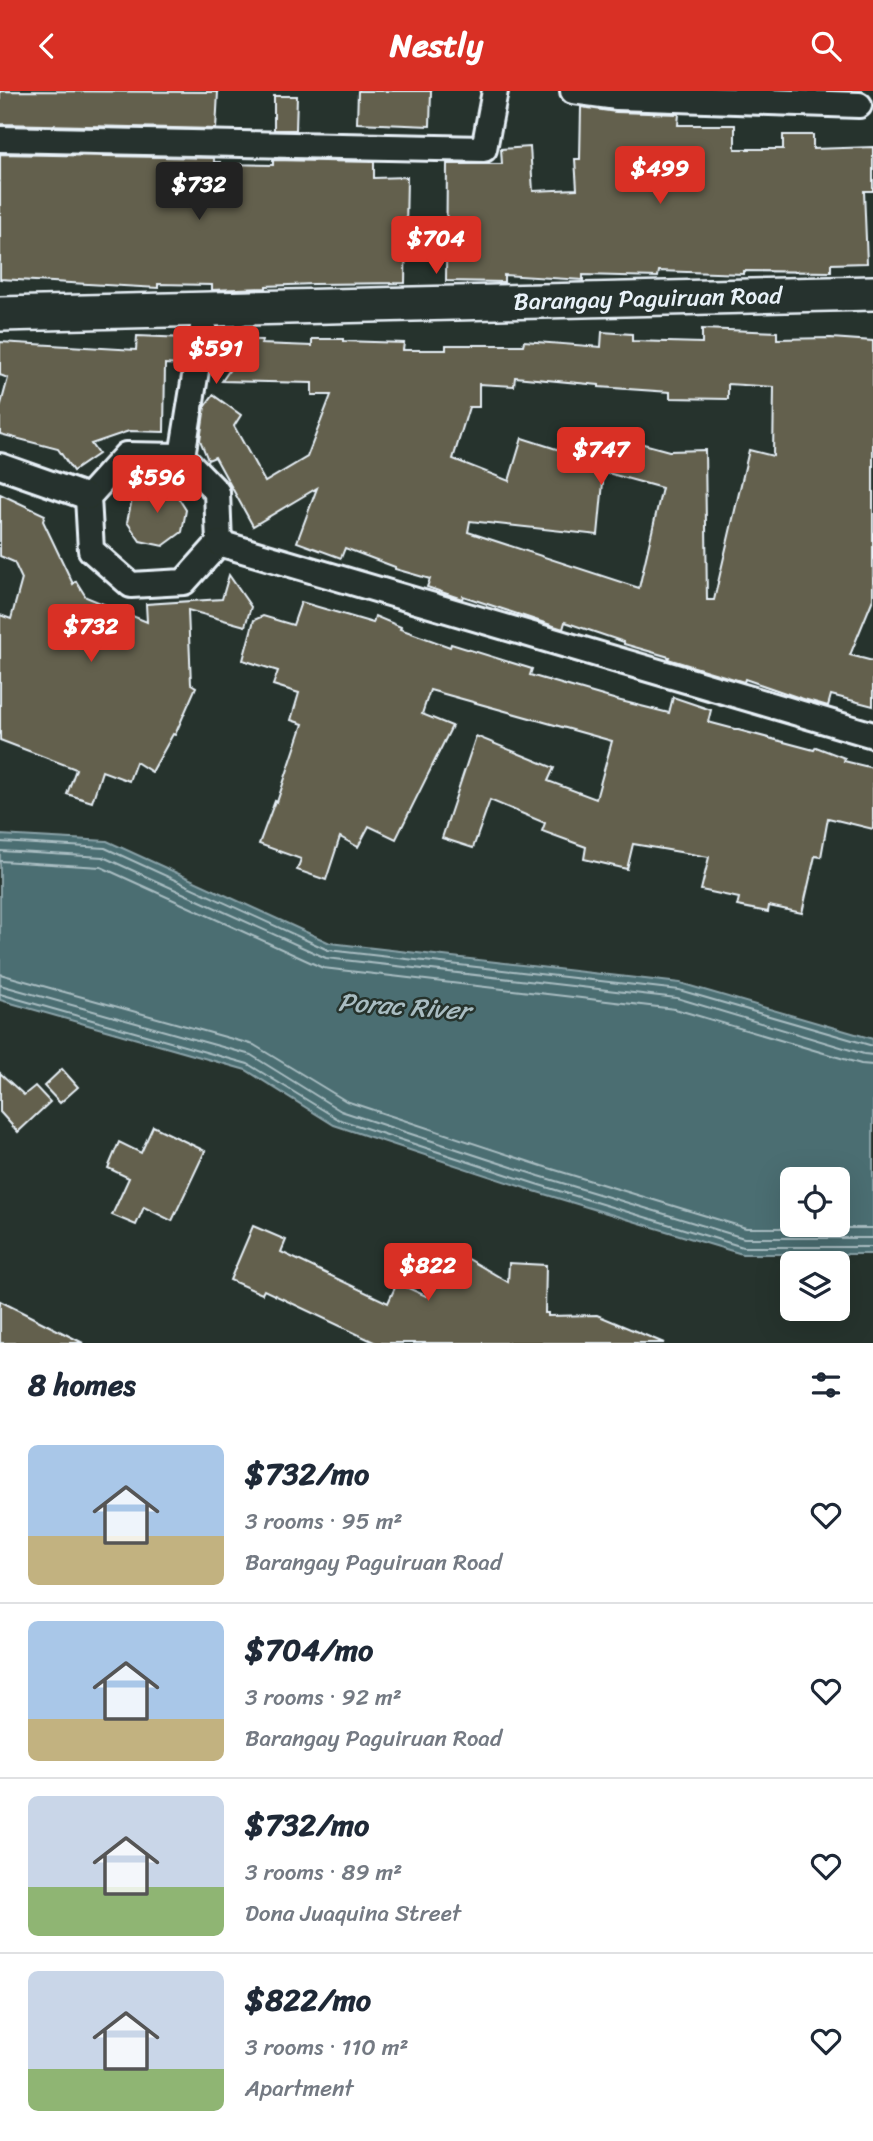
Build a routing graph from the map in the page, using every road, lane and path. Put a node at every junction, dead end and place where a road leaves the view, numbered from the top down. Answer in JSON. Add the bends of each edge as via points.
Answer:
{"nodes":[{"id":1,"x":495,"y":91,"type":"edge"},
{"id":2,"x":573,"y":91,"type":"edge"},
{"id":3,"x":859,"y":105,"type":"dead end"},
{"id":4,"x":0,"y":139,"type":"edge"},
{"id":5,"x":873,"y":293,"type":"edge"},
{"id":6,"x":206,"y":309,"type":"junction"},
{"id":7,"x":0,"y":314,"type":"edge"},
{"id":8,"x":182,"y":456,"type":"junction"},
{"id":9,"x":0,"y":466,"type":"edge"},
{"id":10,"x":88,"y":497,"type":"junction"},
{"id":11,"x":219,"y":543,"type":"junction"},
{"id":12,"x":873,"y":735,"type":"edge"}],
"edges":[{"from":1,"to":4,"type":"street","via":[[484,149]]},
{"from":2,"to":3,"type":"street","via":[[617,97]]},
{"from":5,"to":6,"type":"street","name":"Barangay Paguiruan Road"},
{"from":6,"to":7,"type":"street","name":"Barangay Paguiruan Road"},
{"from":6,"to":8,"type":"street"},
{"from":8,"to":10,"type":"street","via":[[126,455]]},
{"from":8,"to":11,"type":"street","via":[[218,492]]},
{"from":9,"to":10,"type":"street"},
{"from":10,"to":11,"type":"street","via":[[91,550],[131,585],[184,582]]},
{"from":11,"to":12,"type":"street"}]}
